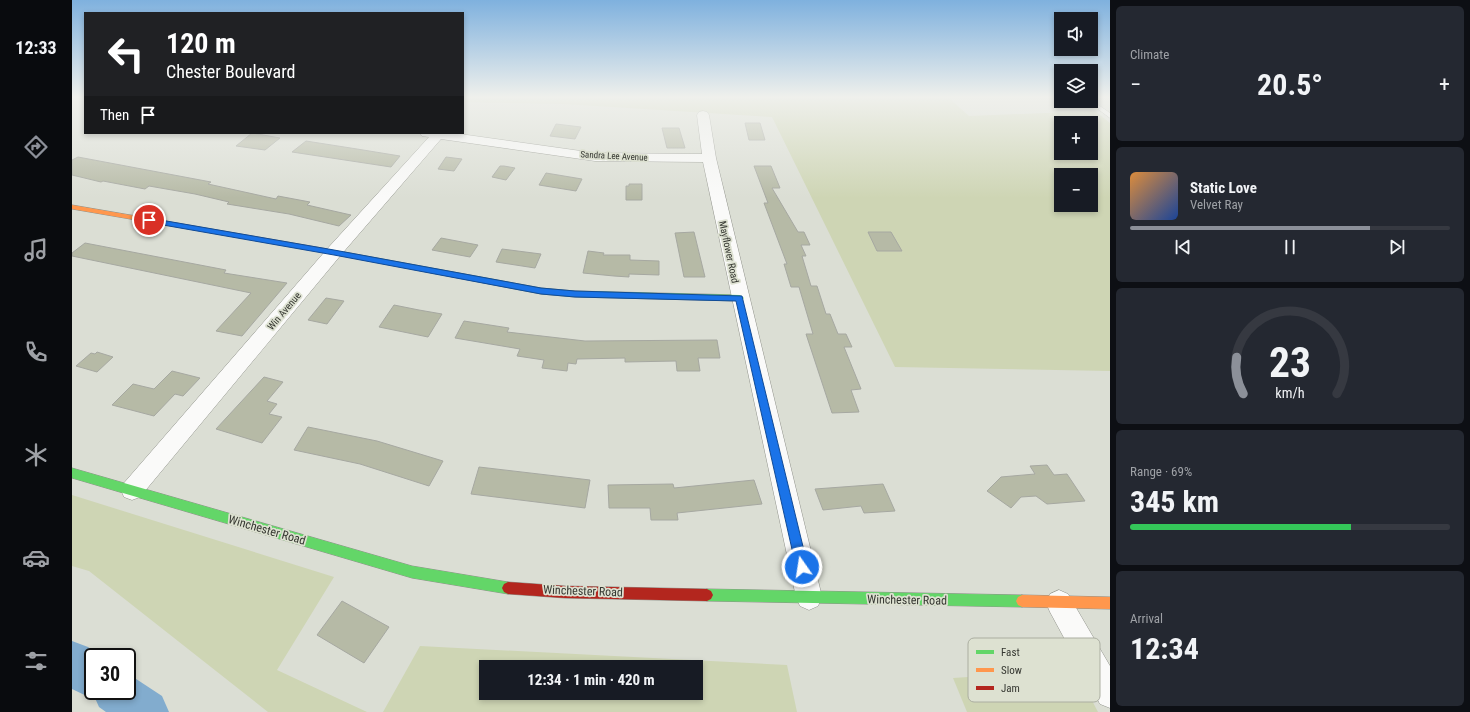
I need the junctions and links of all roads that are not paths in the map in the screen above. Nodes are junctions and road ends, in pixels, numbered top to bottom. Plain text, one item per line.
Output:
1 (705, 131) edge
2 (431, 134) edge
3 (709, 158) junction
4 (72, 207) edge
5 (334, 252) junction
6 (740, 298) junction
7 (72, 473) edge
8 (132, 490) junction
9 (809, 597) junction
10 (1059, 603) junction
11 (1110, 604) edge
12 (1079, 638) edge
13 (1100, 676) edge
14 (1110, 694) edge

1 - 3 street, Mayflower Road
2 - 3 street, Sandra Lee Avenue
2 - 5 street, Win Avenue
3 - 6 street, Mayflower Road
4 - 5 street
5 - 6 street
5 - 8 street, Win Avenue
6 - 9 street, Mayflower Road
7 - 8 street, Winchester Road
8 - 9 street, Winchester Road
9 - 10 street, Winchester Road
10 - 11 street, Winchester Road
10 - 12 street
13 - 14 street

